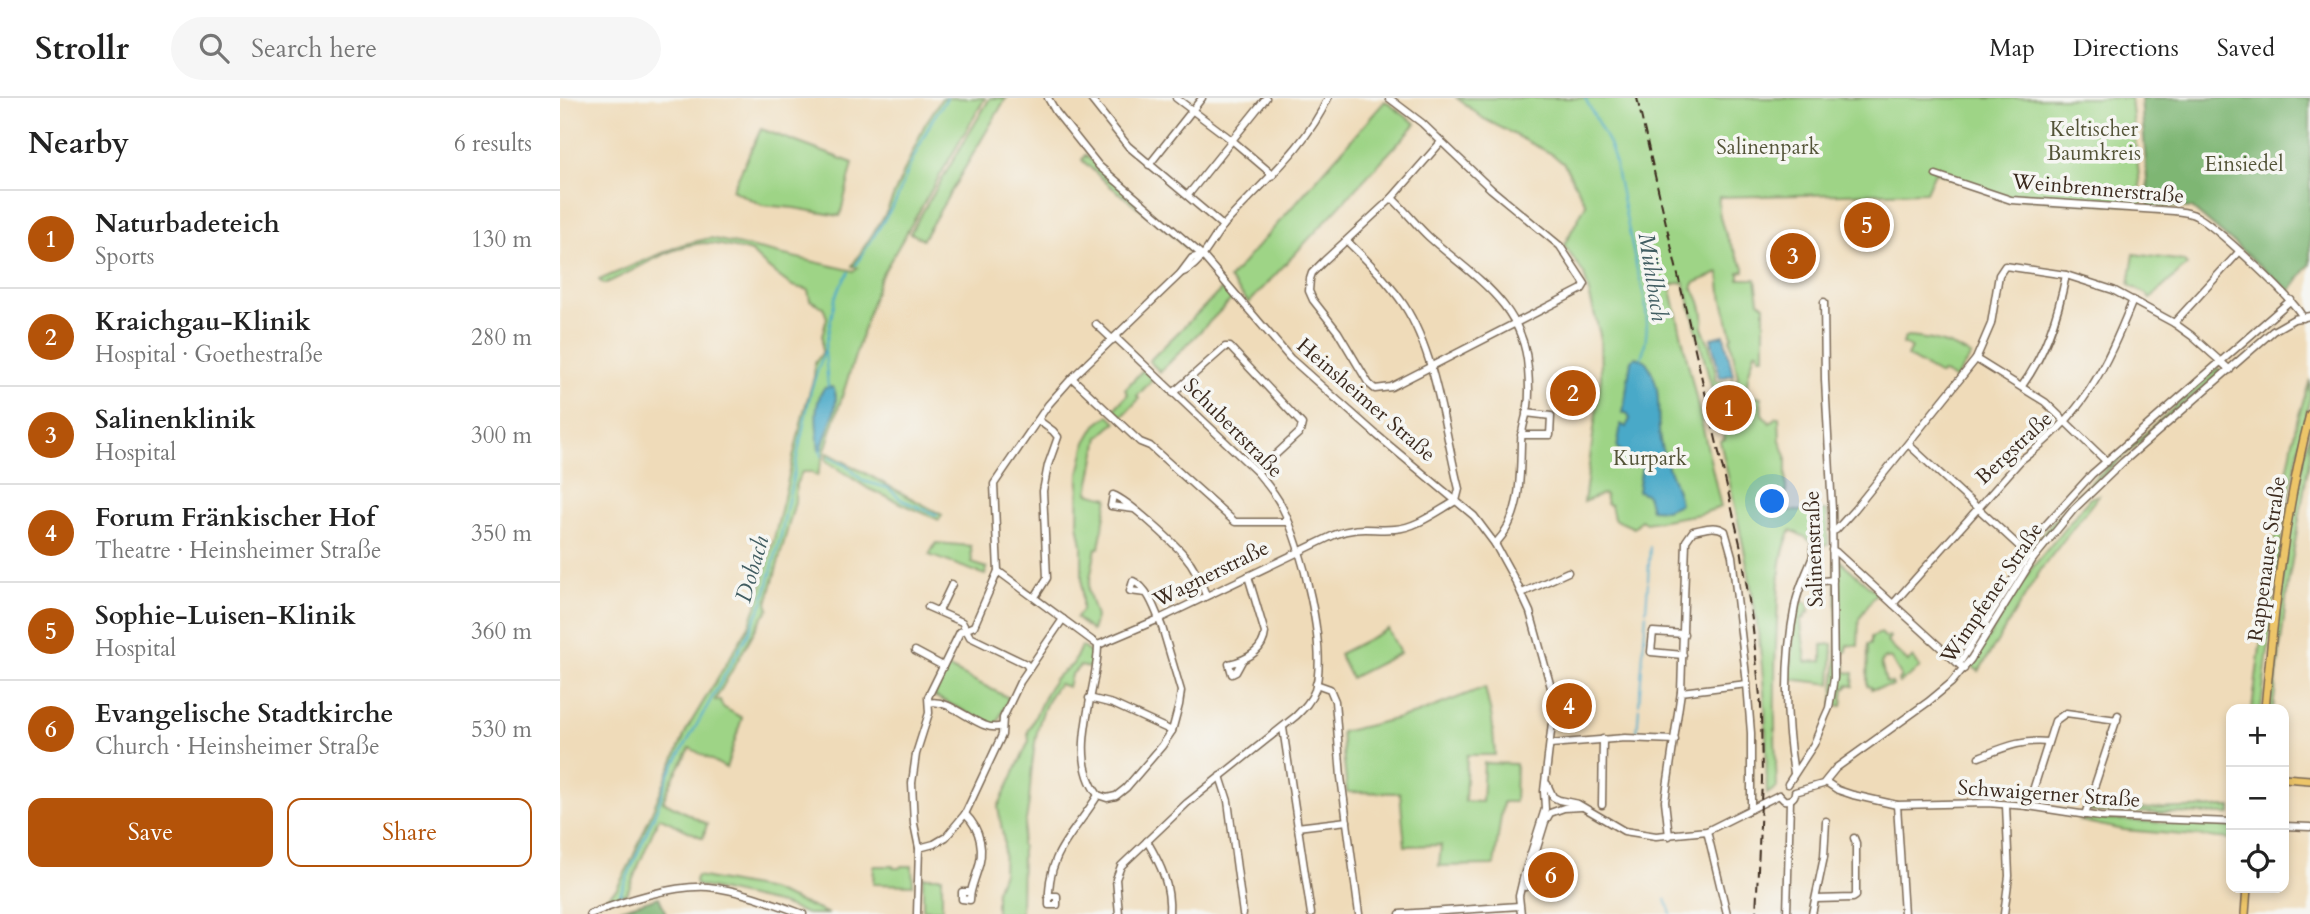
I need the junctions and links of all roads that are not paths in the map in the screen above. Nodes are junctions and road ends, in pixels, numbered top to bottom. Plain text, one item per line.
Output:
1 (1048, 98) edge
2 (1090, 98) edge
3 (1176, 98) edge
4 (1202, 98) edge
5 (1266, 98) edge
6 (1328, 98) edge
7 (1389, 98) edge
8 (1194, 110) junction
9 (1233, 141) junction
10 (1441, 142) junction
11 (1149, 165) junction
12 (1273, 175) junction
13 (1936, 175) dead end
14 (1188, 195) junction
15 (1392, 198) junction
16 (1223, 226) junction
17 (1347, 241) junction
18 (2239, 252) junction
19 (1202, 254) junction
20 (2066, 275) junction
21 (2133, 300) junction
22 (2291, 300) junction
23 (1824, 302) dead end
24 (2308, 318) edge
25 (1516, 322) junction
26 (2174, 323) junction
27 (1096, 324) dead end
28 (1114, 339) junction
29 (1976, 359) junction
30 (2221, 362) junction
31 (1430, 365) junction
32 (2230, 370) junction
33 (1072, 378) junction
34 (2022, 386) junction
35 (1173, 393) junction
36 (1526, 413) junction
37 (2310, 414) edge
38 (1038, 420) junction
39 (2067, 422) junction
40 (1521, 435) junction
41 (1908, 444) junction
42 (2107, 462) junction
43 (1257, 472) junction
44 (1456, 501) junction
45 (1977, 508) junction
46 (1134, 509) dead end
47 (1288, 522) junction
48 (1832, 531) junction
49 (1496, 544) junction
50 (1813, 548) dead end
51 (1832, 550) junction
52 (1298, 552) junction
53 (2028, 554) junction
54 (998, 571) junction
55 (1568, 572) dead end
56 (1248, 576) junction
57 (1833, 580) junction
58 (1803, 583) junction
59 (952, 584) dead end
60 (1146, 593) dead end
61 (1522, 593) junction
62 (1206, 595) junction
63 (1035, 597) junction
64 (1893, 604) junction
65 (928, 607) dead end
66 (939, 611) junction
67 (1062, 619) junction
68 (1159, 619) junction
69 (966, 629) junction
70 (1684, 634) junction
71 (1098, 645) junction
72 (915, 651) dead end
73 (1683, 655) junction
74 (1242, 661) dead end
75 (943, 666) junction
76 (1961, 667) junction
77 (1029, 669) junction
78 (1316, 684) junction
79 (1747, 684) junction
80 (1681, 692) junction
81 (1089, 698) junction
82 (929, 703) junction
83 (2266, 704) edge
84 (1002, 726) junction
85 (1283, 728) junction
86 (1172, 732) junction
87 (1603, 739) junction
88 (1675, 740) junction
89 (2048, 742) junction
90 (1550, 744) junction
91 (1979, 757) dead end
92 (1794, 773) junction
93 (1220, 776) junction
94 (2289, 778) edge
95 (2310, 780) edge
96 (1546, 782) junction
97 (1826, 782) junction
98 (1788, 784) junction
99 (1795, 792) junction
100 (1098, 795) junction
101 (1779, 795) junction
102 (1556, 799) junction
103 (1790, 800) junction
104 (1602, 805) dead end
105 (1897, 805) junction
106 (2006, 805) junction
107 (2028, 806) junction
108 (1582, 807) junction
109 (1547, 808) junction
110 (1559, 809) junction
111 (1751, 809) junction
112 (965, 814) junction
113 (2085, 815) junction
114 (1347, 821) junction
115 (1826, 821) dead end
116 (2226, 822) edge
117 (2289, 826) edge
118 (1297, 827) junction
119 (2310, 827) edge
120 (1707, 831) junction
121 (1670, 836) junction
122 (1854, 838) dead end
123 (1147, 841) junction
124 (919, 848) junction
125 (1531, 857) junction
126 (1526, 864) junction
127 (970, 892) dead end
128 (2247, 893) edge
129 (1048, 896) dead end
130 (1816, 899) junction
131 (1519, 906) junction
132 (1505, 907) junction
133 (1487, 911) edge
134 (590, 914) edge
135 (803, 914) edge
136 (917, 914) edge
137 (1119, 914) edge
138 (1169, 914) edge
139 (1243, 914) edge
140 (1311, 914) edge
141 (1359, 914) edge
142 (1400, 914) edge
143 (1521, 914) edge
144 (1727, 914) edge
145 (1787, 914) edge
146 (1812, 914) edge
147 (1904, 914) edge
148 (2004, 914) edge
149 (2245, 914) edge

1 - 19 street, Heinsheimer Straße
2 - 11 street
3 - 8 street
4 - 8 street
5 - 9 street
6 - 12 street
7 - 10 street
8 - 9 street
8 - 11 street
9 - 12 street
9 - 14 street
10 - 15 street
10 - 25 street
11 - 14 street
12 - 16 street
13 - 18 street, Weinbrennerstraße
14 - 16 street
15 - 17 street
15 - 25 street
16 - 19 street
17 - 31 street
17 - 31 street
18 - 22 street, Weinbrennerstraße
18 - 26 street
19 - 28 street
19 - 44 street, Heinsheimer Straße
20 - 21 street
20 - 29 street
20 - 34 street
21 - 26 street
21 - 39 street, Bergstraße
22 - 24 street, Weinbrennerstraße
22 - 30 street, Wimpfener Straße
23 - 48 street, Salinenstraße
24 - 32 street, Wimpfener Straße
25 - 31 street
25 - 36 street
26 - 30 street
27 - 28 street, Schubertstraße
28 - 33 street
28 - 35 street, Schubertstraße
29 - 34 street
29 - 41 street
30 - 32 street
30 - 42 street, Wimpfener Straße
31 - 44 street
32 - 53 street, Wimpfener Straße
33 - 38 street
33 - 47 street
34 - 39 street
35 - 43 street, Schubertstraße
35 - 43 street
36 - 40 street
36 - 40 street
37 - 83 main road, Rappenauer Straße
38 - 54 street
38 - 63 street
39 - 42 street
39 - 45 street, Bergstraße
40 - 49 street
41 - 45 street
41 - 48 street
42 - 53 street, Wimpfener Straße
43 - 47 street, Schubertstraße
44 - 49 street, Heinsheimer Straße
44 - 52 street, Wagnerstraße
45 - 53 street
45 - 64 street, Bergstraße
46 - 62 street
47 - 52 street, Schubertstraße
48 - 51 street, Salinenstraße
49 - 61 street, Heinsheimer Straße
50 - 58 street
51 - 57 street, Salinenstraße
51 - 64 street
52 - 56 street, Wagnerstraße
52 - 78 street, Schubertstraße
53 - 76 street, Wimpfener Straße
54 - 63 street
54 - 69 street
55 - 61 street
56 - 62 street, Wagnerstraße
56 - 74 street
57 - 58 street
57 - 92 street, Salinenstraße
58 - 92 street
59 - 66 street
60 - 68 street
61 - 90 street, Heinsheimer Straße
62 - 68 street, Wagnerstraße
63 - 67 street
64 - 76 street
65 - 66 street
66 - 69 street
67 - 71 street
67 - 77 street
68 - 71 street, Wagnerstraße
68 - 86 street
69 - 75 street
69 - 77 street
70 - 73 street
70 - 73 street
70 - 79 street
71 - 81 street
72 - 75 street
73 - 80 street
75 - 82 street
76 - 97 street, Wimpfener Straße
77 - 84 street
78 - 85 street
78 - 114 street
79 - 80 street
79 - 111 street
80 - 88 street
81 - 86 street
81 - 100 street
82 - 84 street
82 - 124 street
84 - 112 street
85 - 93 street
85 - 118 street
86 - 100 street
87 - 88 street
87 - 90 street
87 - 104 street
88 - 121 street
89 - 91 street
89 - 107 street
89 - 113 street
90 - 96 street, Heinsheimer Straße
92 - 98 street, Salinenstraße
93 - 123 street
93 - 139 street
94 - 95 main road
96 - 102 street
96 - 109 street, Heinsheimer Straße
97 - 99 street, Wimpfener Straße
97 - 105 street, Schwaigerner Straße
98 - 99 street
98 - 101 street
99 - 103 street
100 - 129 street
101 - 103 street
101 - 111 street
102 - 108 street
102 - 109 street
102 - 110 street
103 - 145 street
105 - 106 street, Schwaigerner Straße
105 - 147 street
106 - 107 street, Schwaigerner Straße
106 - 148 street
107 - 113 street, Schwaigerner Straße
108 - 110 street
108 - 121 street
109 - 110 street
109 - 125 street, Heinsheimer Straße
111 - 120 street
112 - 124 street
112 - 127 street
113 - 116 street, Schwaigerner Straße
114 - 118 street
114 - 141 street
115 - 130 street
117 - 119 street
118 - 140 street
120 - 121 street
120 - 144 street
122 - 130 street
123 - 137 street
123 - 138 street
124 - 136 street
125 - 126 street, Heinsheimer Straße
125 - 131 street, Heinsheimer Straße
126 - 131 street, Heinsheimer Straße
126 - 132 street, Heinsheimer Straße
128 - 149 main road
130 - 146 street
131 - 132 street
131 - 143 street
132 - 133 street
133 - 142 street
134 - 135 street

